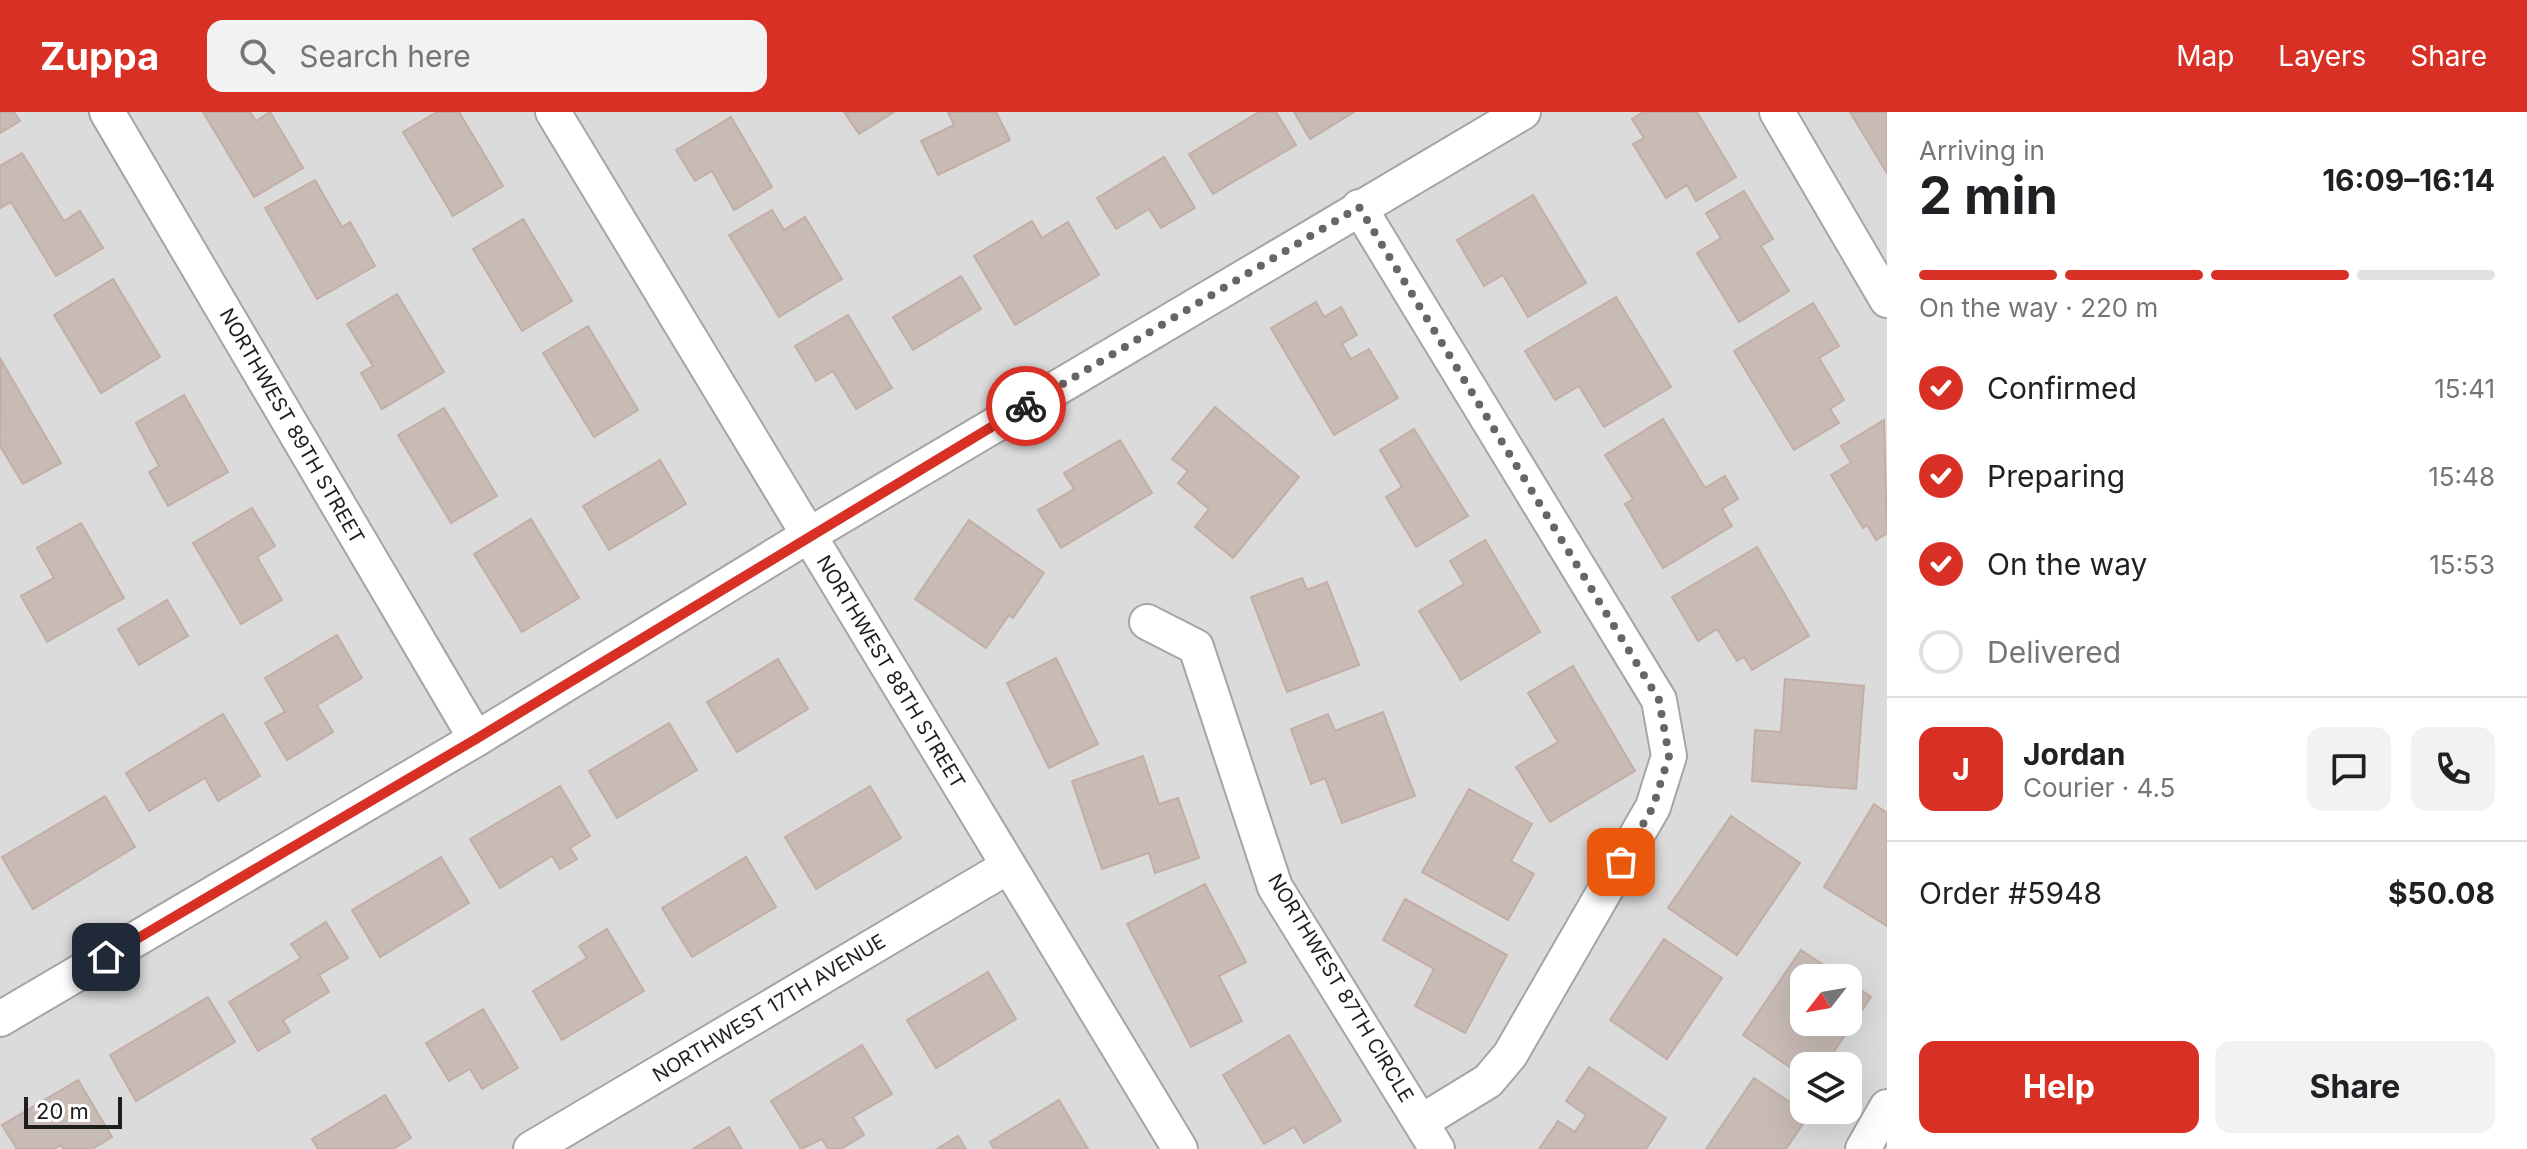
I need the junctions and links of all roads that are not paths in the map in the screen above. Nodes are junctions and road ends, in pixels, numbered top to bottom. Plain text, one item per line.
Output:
1 (107, 112) edge
2 (553, 112) edge
3 (1523, 112) edge
4 (1777, 112) edge
5 (1359, 207) junction
6 (1887, 300) edge
7 (809, 535) junction
8 (1147, 622) dead end
9 (476, 739) junction
10 (1007, 867) junction
11 (0, 1019) edge
12 (1887, 1107) edge
13 (1429, 1135) edge
14 (531, 1149) edge
15 (1180, 1149) edge
16 (1863, 1149) edge

1 - 9 street, NORTHWEST 89TH STREET
2 - 7 street, NORTHWEST 88TH STREET
3 - 5 street
4 - 6 street
5 - 7 street
5 - 13 street
7 - 9 street
7 - 10 street, NORTHWEST 88TH STREET
8 - 13 street, NORTHWEST 87TH CIRCLE
9 - 11 street
10 - 14 street, NORTHWEST 17TH AVENUE
10 - 15 street, NORTHWEST 88TH STREET
12 - 16 street

